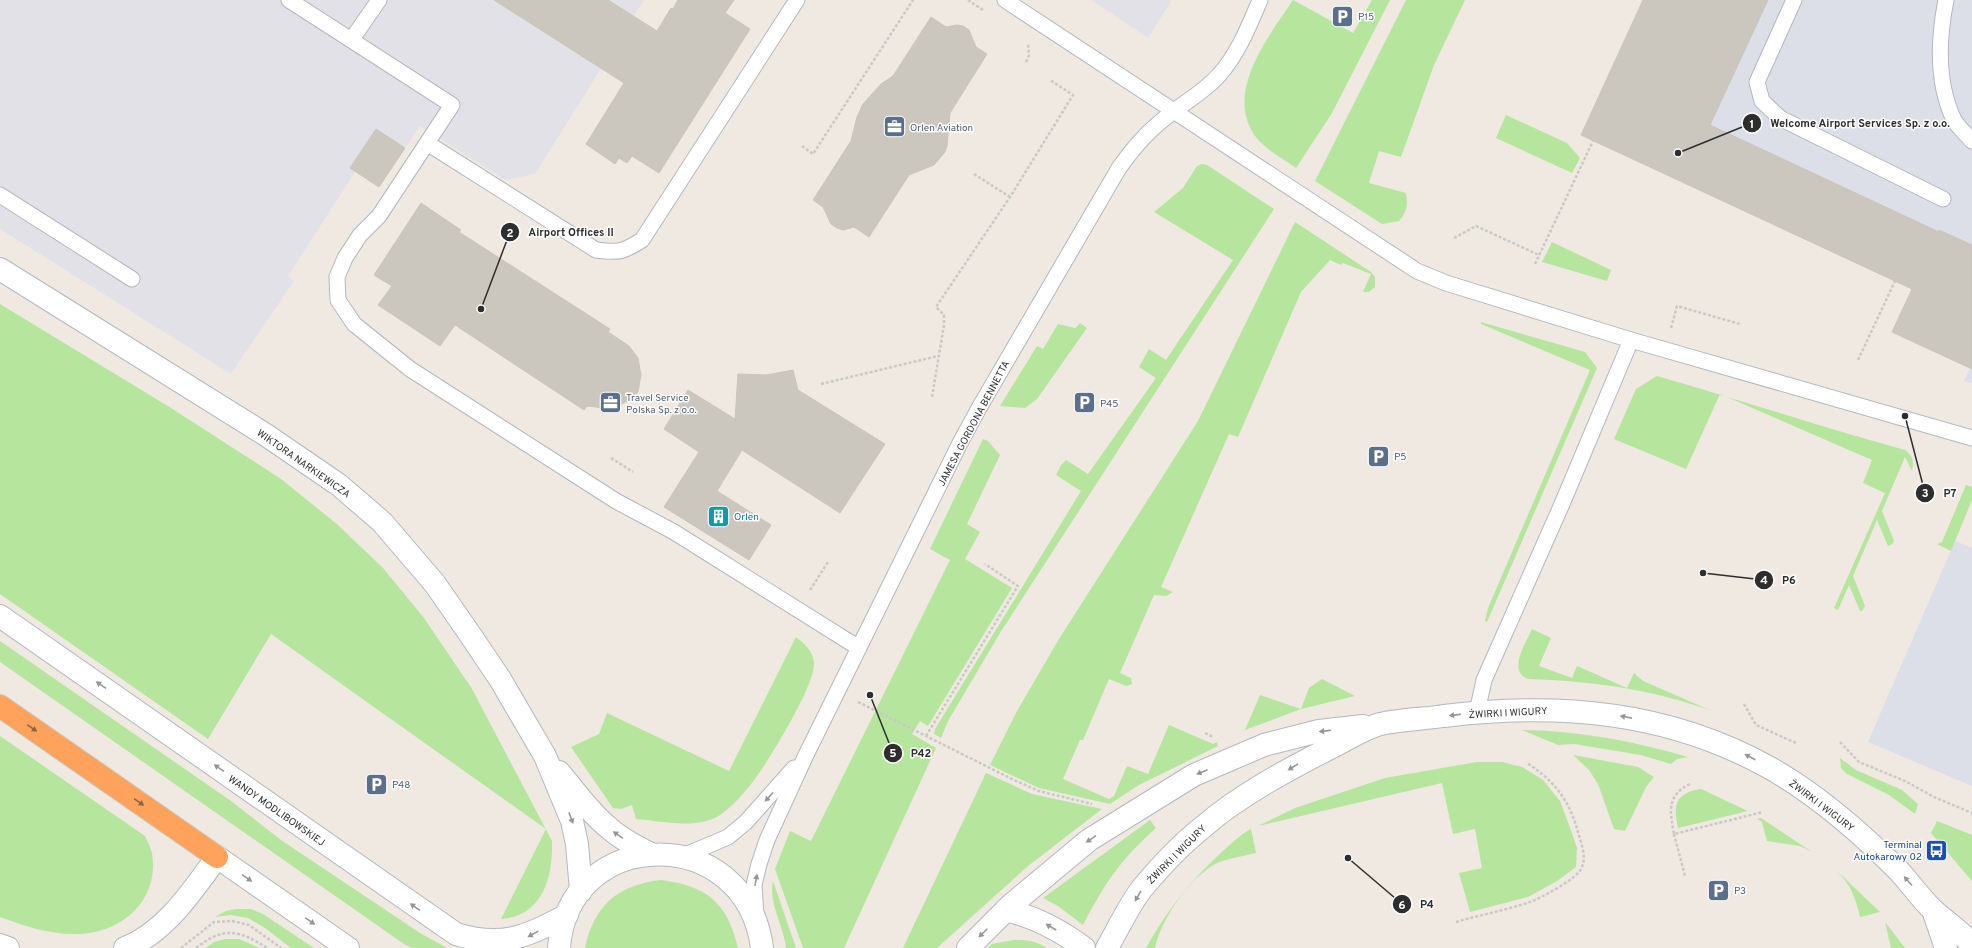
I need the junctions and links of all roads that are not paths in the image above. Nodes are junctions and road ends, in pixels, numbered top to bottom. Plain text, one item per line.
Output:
1 (289, 0) edge
2 (379, 0) edge
3 (797, 0) edge
4 (1005, 0) edge
5 (1260, 0) edge
6 (1794, 0) edge
7 (1946, 0) edge
8 (352, 39) junction
9 (1175, 110) junction
10 (1972, 141) edge
11 (427, 143) junction
12 (0, 195) edge
13 (1943, 199) dead end
14 (0, 269) edge
15 (132, 279) dead end
16 (1631, 340) junction
17 (1972, 438) edge
18 (0, 616) edge
19 (859, 648) junction
20 (0, 706) edge
21 (1478, 712) junction
22 (1378, 725) junction
23 (545, 756) junction
24 (805, 757) junction
25 (651, 854) junction
26 (683, 856) junction
27 (216, 857) junction
28 (581, 891) junction
29 (1006, 910) junction
30 (1933, 910) junction
31 (567, 915) junction
32 (756, 919) junction
33 (1970, 941) edge
34 (0, 945) edge
35 (8, 948) edge
36 (125, 948) edge
37 (348, 948) edge
38 (559, 948) edge
39 (762, 948) edge
40 (968, 948) edge
41 (1084, 948) edge
42 (1107, 948) edge
43 (1946, 948) edge

1 - 8 lane
2 - 8 lane
3 - 11 lane
4 - 9 lane
5 - 9 lane, JAMESA GORDONA BENNETTA
6 - 13 lane
7 - 10 lane
8 - 11 lane
9 - 16 lane
9 - 19 lane, JAMESA GORDONA BENNETTA
11 - 19 lane
12 - 15 lane
14 - 23 main road, WIKTORA NARKIEWICZA
16 - 17 lane
16 - 21 lane
31 -> 18 main road, WANDY MODLIBOWSKIEJ
19 - 24 lane, JAMESA GORDONA BENNETTA
20 -> 27 highway
21 -> 22 main road, ŻWIRKI I WIGURY
30 -> 21 main road, ŻWIRKI I WIGURY
22 -> 29 main road
22 -> 42 main road, ŻWIRKI I WIGURY
25 -> 23 main road, WIKTORA NARKIEWICZA
23 -> 28 main road, WIKTORA NARKIEWICZA
24 -> 26 lane, JAMESA GORDONA BENNETTA
32 -> 24 lane, JAMESA GORDONA BENNETTA
25 - 26 main road
25 - 28 main road
26 - 32 main road
27 - 36 main road
27 -> 37 main road
28 - 31 main road
29 -> 40 main road
41 -> 29 main road
30 - 33 main road, ŻWIRKI I WIGURY
30 - 43 main road, ŻWIRKI I WIGURY
31 - 38 main road
32 - 39 main road
34 - 35 main road

